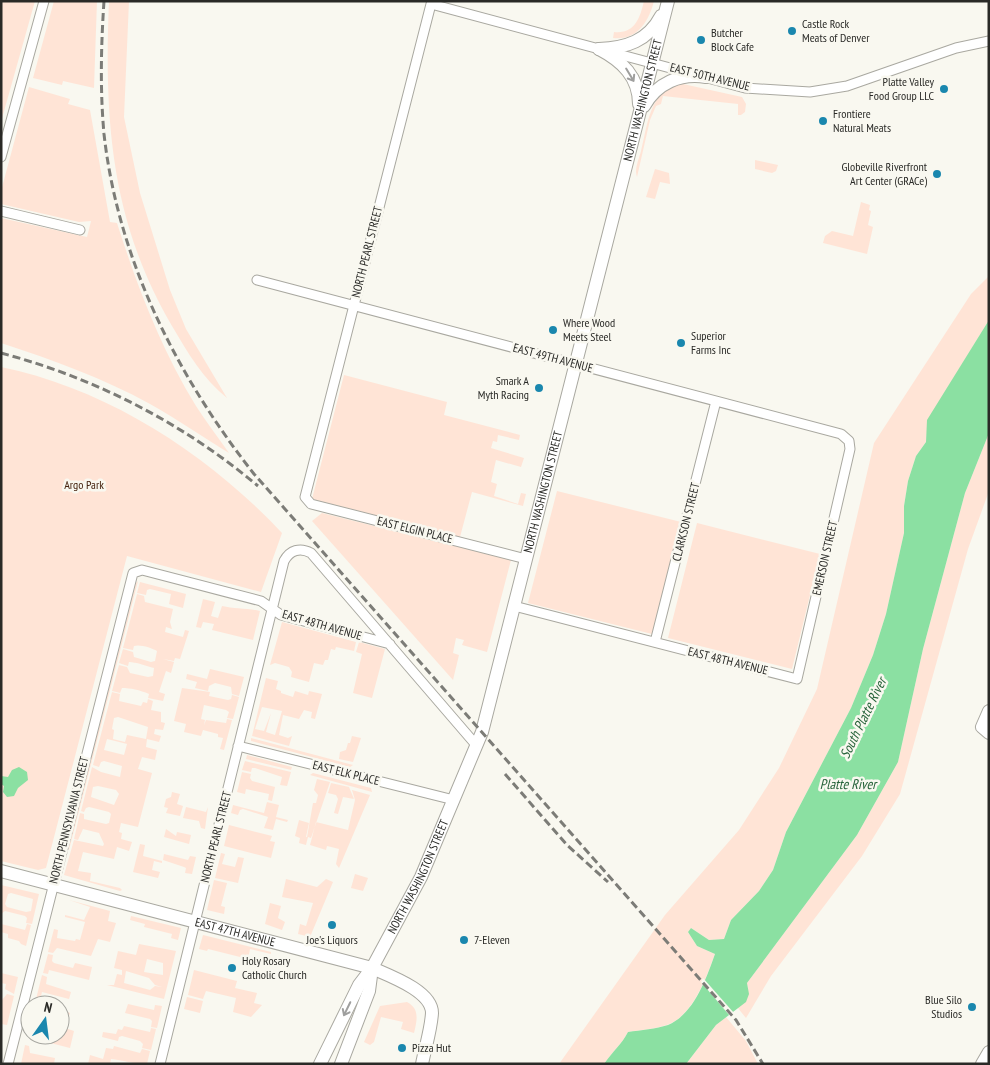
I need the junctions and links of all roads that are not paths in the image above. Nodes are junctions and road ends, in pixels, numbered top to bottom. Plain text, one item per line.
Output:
1 (44, 1) edge
2 (668, 2) edge
3 (431, 4) joint
4 (989, 41) edge
5 (599, 49) junction
6 (652, 63) junction
7 (706, 78) junction
8 (639, 115) junction
9 (1, 157) edge
10 (1, 211) edge
11 (80, 230) dead end
12 (257, 280) dead end
13 (354, 305) junction
14 (576, 364) junction
15 (716, 401) junction
16 (848, 438) joint
17 (306, 499) joint
18 (526, 558) junction
19 (131, 576) joint
20 (514, 606) junction
21 (272, 610) junction
22 (655, 642) junction
23 (390, 644) junction
24 (797, 679) joint
25 (989, 711) edge
26 (986, 730) edge
27 (238, 746) junction
28 (477, 746) junction
29 (454, 800) junction
30 (1, 871) edge
31 (53, 884) junction
32 (195, 920) junction
33 (372, 968) junction
34 (989, 1052) edge
35 (8, 1064) edge
36 (160, 1064) edge
37 (320, 1064) edge
38 (341, 1064) edge
39 (422, 1064) edge
40 (982, 1064) edge

1 - 9 street
2 - 5 main road
2 - 6 main road, NORTH WASHINGTON STREET
3 - 5 street, EAST 50TH AVENUE
3 - 13 street, NORTH PEARL STREET
4 - 7 street, EAST 50TH AVENUE
5 - 6 street, EAST 50TH AVENUE
5 -> 8 main road
6 - 7 street, EAST 50TH AVENUE
6 - 8 main road, NORTH WASHINGTON STREET
7 - 8 main road
8 - 14 main road, NORTH WASHINGTON STREET
10 - 11 street
12 - 13 street, EAST 49TH AVENUE
13 - 14 street, EAST 49TH AVENUE
13 - 17 street, NORTH PEARL STREET
14 - 15 street, EAST 49TH AVENUE
14 - 18 main road, NORTH WASHINGTON STREET
15 - 16 street, EAST 49TH AVENUE
15 - 22 street, CLARKSON STREET
16 - 24 street, EMERSON STREET
17 - 18 street, EAST ELGIN PLACE
18 - 20 main road, NORTH WASHINGTON STREET
19 - 21 street, EAST 48TH AVENUE
19 - 31 street, NORTH PENNSYLVANIA STREET
20 - 22 street, EAST 48TH AVENUE
20 - 28 main road, NORTH WASHINGTON STREET
21 - 23 street, EAST 48TH AVENUE
21 - 23 street, NORTH PEARL STREET
21 - 27 street, NORTH PEARL STREET
22 - 24 street, EAST 48TH AVENUE
23 - 28 street
25 - 26 main road
27 - 29 street, EAST ELK PLACE
27 - 32 street, NORTH PEARL STREET
28 - 29 main road, NORTH WASHINGTON STREET
29 - 33 main road, NORTH WASHINGTON STREET
30 - 31 main road, EAST 47TH AVENUE
31 - 32 main road, EAST 47TH AVENUE
31 - 35 street, NORTH PENNSYLVANIA STREET
32 - 33 main road, EAST 47TH AVENUE
32 - 36 street, NORTH PEARL STREET
33 -> 37 main road, NORTH WASHINGTON STREET
33 - 38 main road, NORTH WASHINGTON STREET
33 - 39 main road, EAST 47TH AVENUE
34 - 40 main road

